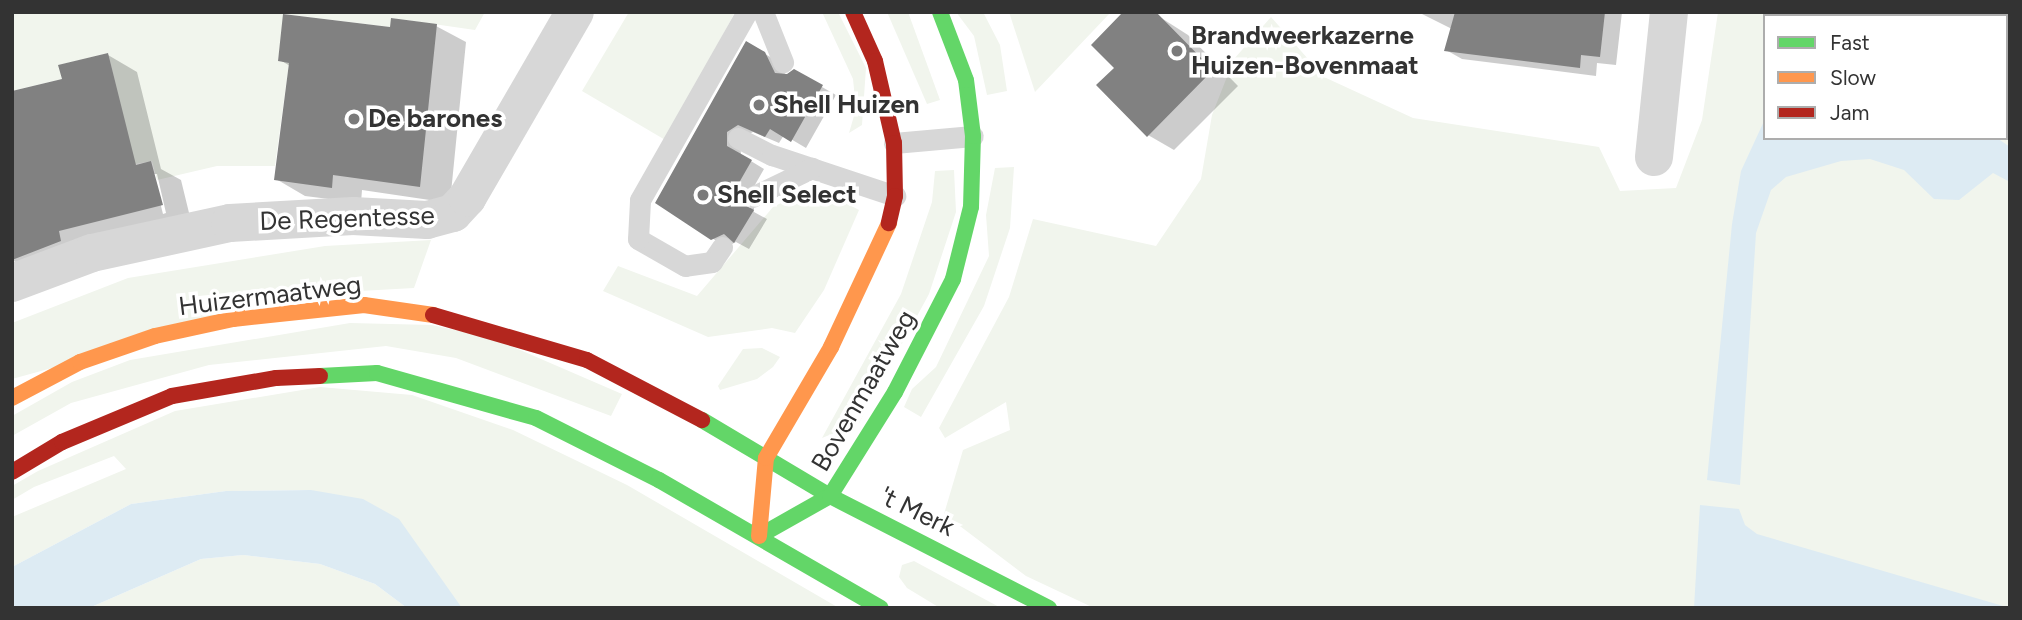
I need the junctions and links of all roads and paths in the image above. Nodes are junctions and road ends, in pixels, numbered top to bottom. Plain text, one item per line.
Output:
1 (575, 12) edge
2 (747, 12) edge
3 (763, 12) edge
4 (853, 12) edge
5 (940, 12) edge
6 (1669, 12) edge
7 (783, 62) dead end
8 (973, 136) junction
9 (738, 138) dead end
10 (894, 143) junction
11 (1654, 157) dead end
12 (813, 168) junction
13 (895, 196) junction
14 (752, 197) dead end
15 (722, 247) dead end
16 (12, 283) edge
17 (12, 398) edge
18 (766, 458) junction
19 (12, 472) edge
20 (830, 496) junction
21 (759, 536) junction
22 (881, 608) edge
23 (1049, 608) edge

1 - 16 street, De Regentesse
2 - 15 lane
3 - 7 lane
4 - 10 main road, Bovenmaatweg
5 - 8 main road, Bovenmaatweg
6 - 11 street
8 - 10 lane
8 - 20 main road, Bovenmaatweg
9 - 12 lane
10 - 13 main road, Bovenmaatweg
12 - 13 lane
12 - 14 lane
13 - 18 main road, Bovenmaatweg
17 - 18 main road, Huizermaatweg
18 - 20 main road, 't Merk
18 - 21 main road, Bovenmaatweg
19 - 21 main road
20 - 21 main road, Bovenmaatweg
20 - 23 main road, 't Merk
21 - 22 main road

